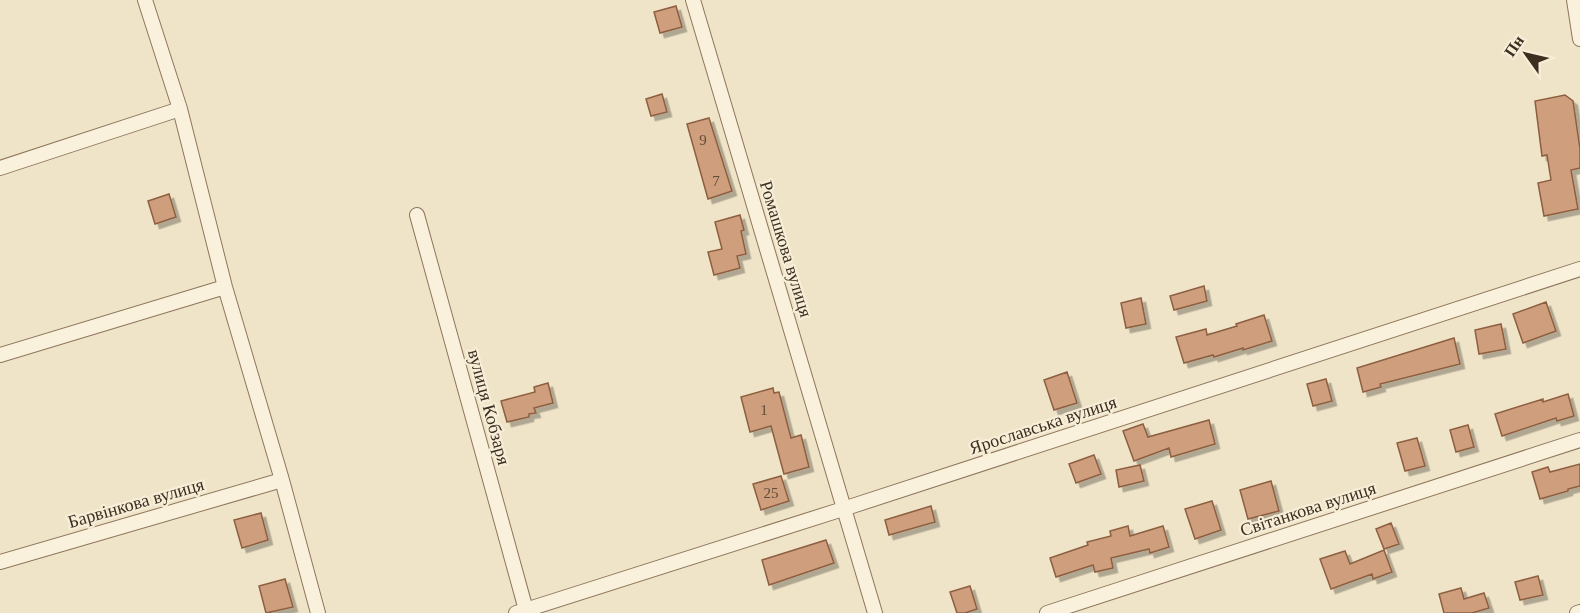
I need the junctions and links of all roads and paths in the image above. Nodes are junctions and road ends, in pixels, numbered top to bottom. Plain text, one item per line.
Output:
1 (145, 0) edge
2 (693, 0) edge
3 (1574, 0) edge
4 (1580, 39) edge
5 (180, 109) junction
6 (0, 168) edge
7 (417, 214) dead end
8 (1580, 269) edge
9 (225, 287) junction
10 (0, 355) edge
11 (1580, 440) edge
12 (282, 480) junction
13 (843, 509) junction
14 (0, 562) edge
15 (521, 611) edge
16 (318, 613) edge
17 (875, 613) edge
18 (1047, 613) edge

1 - 5 street
2 - 13 street, Ромашкова вулиця
3 - 4 street
5 - 6 street
5 - 9 street
7 - 15 street, вулиця Кобзаря
8 - 13 street, Ярославська вулиця
9 - 10 street
9 - 12 street
11 - 18 street, Світанкова вулиця
12 - 14 street, Барвінкова вулиця
12 - 16 street
13 - 15 street, Ярославська вулиця
13 - 17 street, Ромашкова вулиця

